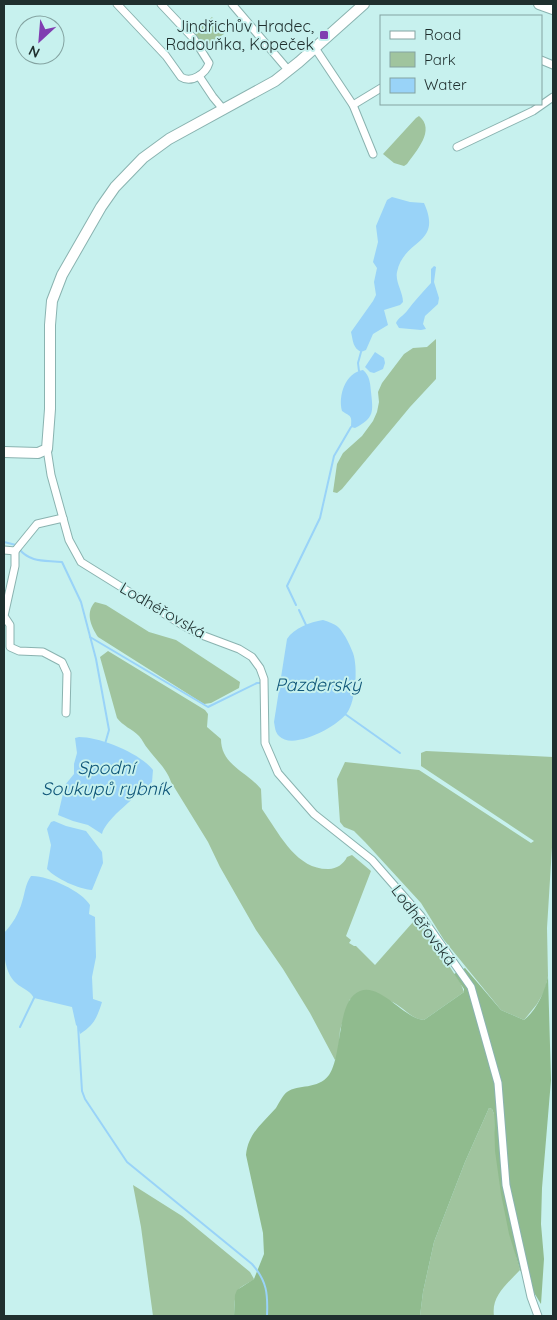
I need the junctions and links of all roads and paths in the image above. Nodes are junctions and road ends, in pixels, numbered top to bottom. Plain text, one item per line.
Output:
1 (117, 4) edge
2 (160, 4) edge
3 (232, 4) edge
4 (364, 4) edge
5 (540, 4) edge
6 (553, 9) edge
7 (316, 48) junction
8 (289, 71) junction
9 (199, 76) junction
10 (380, 89) edge
11 (553, 97) edge
12 (353, 105) junction
13 (542, 105) edge
14 (542, 105) edge
15 (223, 109) junction
16 (457, 147) dead end
17 (373, 154) dead end
18 (47, 449) junction
19 (4, 452) edge
20 (63, 518) junction
21 (4, 550) edge
22 (14, 550) junction
23 (66, 713) dead end
24 (538, 1316) edge

1 - 9 street
2 - 9 street
3 - 8 street
4 - 7 street, Lodhéřovská
5 - 6 street
7 - 8 street, Lodhéřovská
7 - 12 street
8 - 15 street, Lodhéřovská
9 - 15 street
10 - 12 street
11 - 13 street
12 - 17 street
14 - 16 street
15 - 18 street, Lodhéřovská
18 - 19 street
18 - 20 street, Lodhéřovská
20 - 22 street
20 - 24 street, Lodhéřovská
21 - 22 street
22 - 23 street

